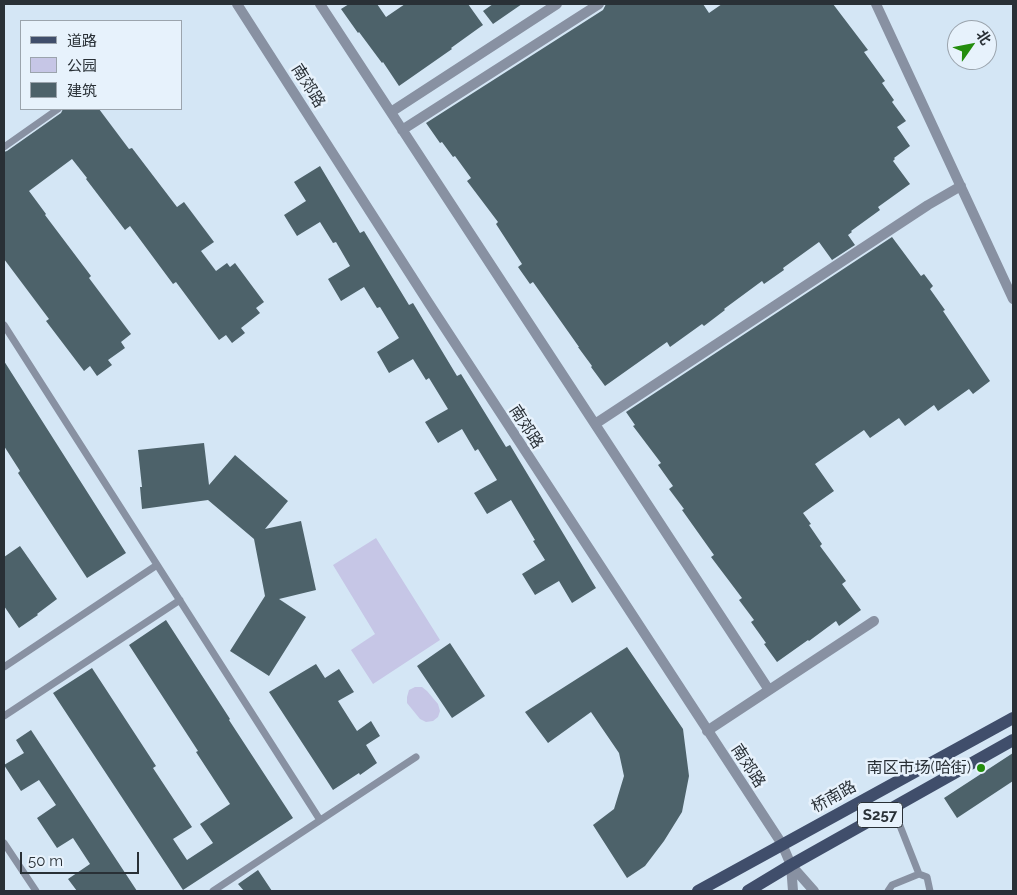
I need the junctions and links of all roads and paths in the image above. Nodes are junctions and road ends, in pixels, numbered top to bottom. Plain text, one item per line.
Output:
1 (238, 4) edge
2 (320, 4) edge
3 (558, 4) edge
4 (598, 4) edge
5 (876, 4) edge
6 (57, 110) edge
7 (391, 112) junction
8 (402, 130) junction
9 (4, 147) edge
10 (961, 186) junction
11 (1013, 298) edge
12 (4, 324) edge
13 (595, 424) junction
14 (157, 565) junction
15 (180, 600) junction
16 (874, 622) dead end
17 (4, 667) edge
18 (769, 690) junction
19 (4, 716) edge
20 (1013, 718) edge
21 (707, 731) junction
22 (1013, 740) edge
23 (416, 757) dead end
24 (893, 808) junction
25 (320, 820) junction
26 (4, 843) edge
27 (782, 844) junction
28 (791, 865) junction
29 (919, 874) junction
30 (36, 891) edge
31 (213, 891) edge
32 (698, 891) edge
33 (748, 891) edge
34 (793, 891) edge
35 (814, 891) edge
36 (888, 891) edge
37 (930, 891) edge

1 - 21 street, 南郊路
2 - 7 street
3 - 7 street
4 - 8 street
5 - 10 street
6 - 9 lane
7 - 8 street
8 - 13 street
10 - 11 street
10 - 13 street
12 - 14 lane
13 - 18 street
14 - 15 lane
14 - 17 lane
15 - 19 lane
15 - 25 lane
16 - 18 street
18 - 21 street
20 - 27 main road, 桥南路 / S257
21 - 27 street, 南郊路
22 - 24 main road, S257
23 - 25 lane
24 - 28 main road, S257
24 - 29 lane
25 - 31 lane
26 - 30 lane
27 - 28 street, 南郊路
27 - 32 main road, 桥南路 / S257
28 - 33 main road, S257
28 - 34 street
28 - 35 street
29 - 36 lane
29 - 37 lane

